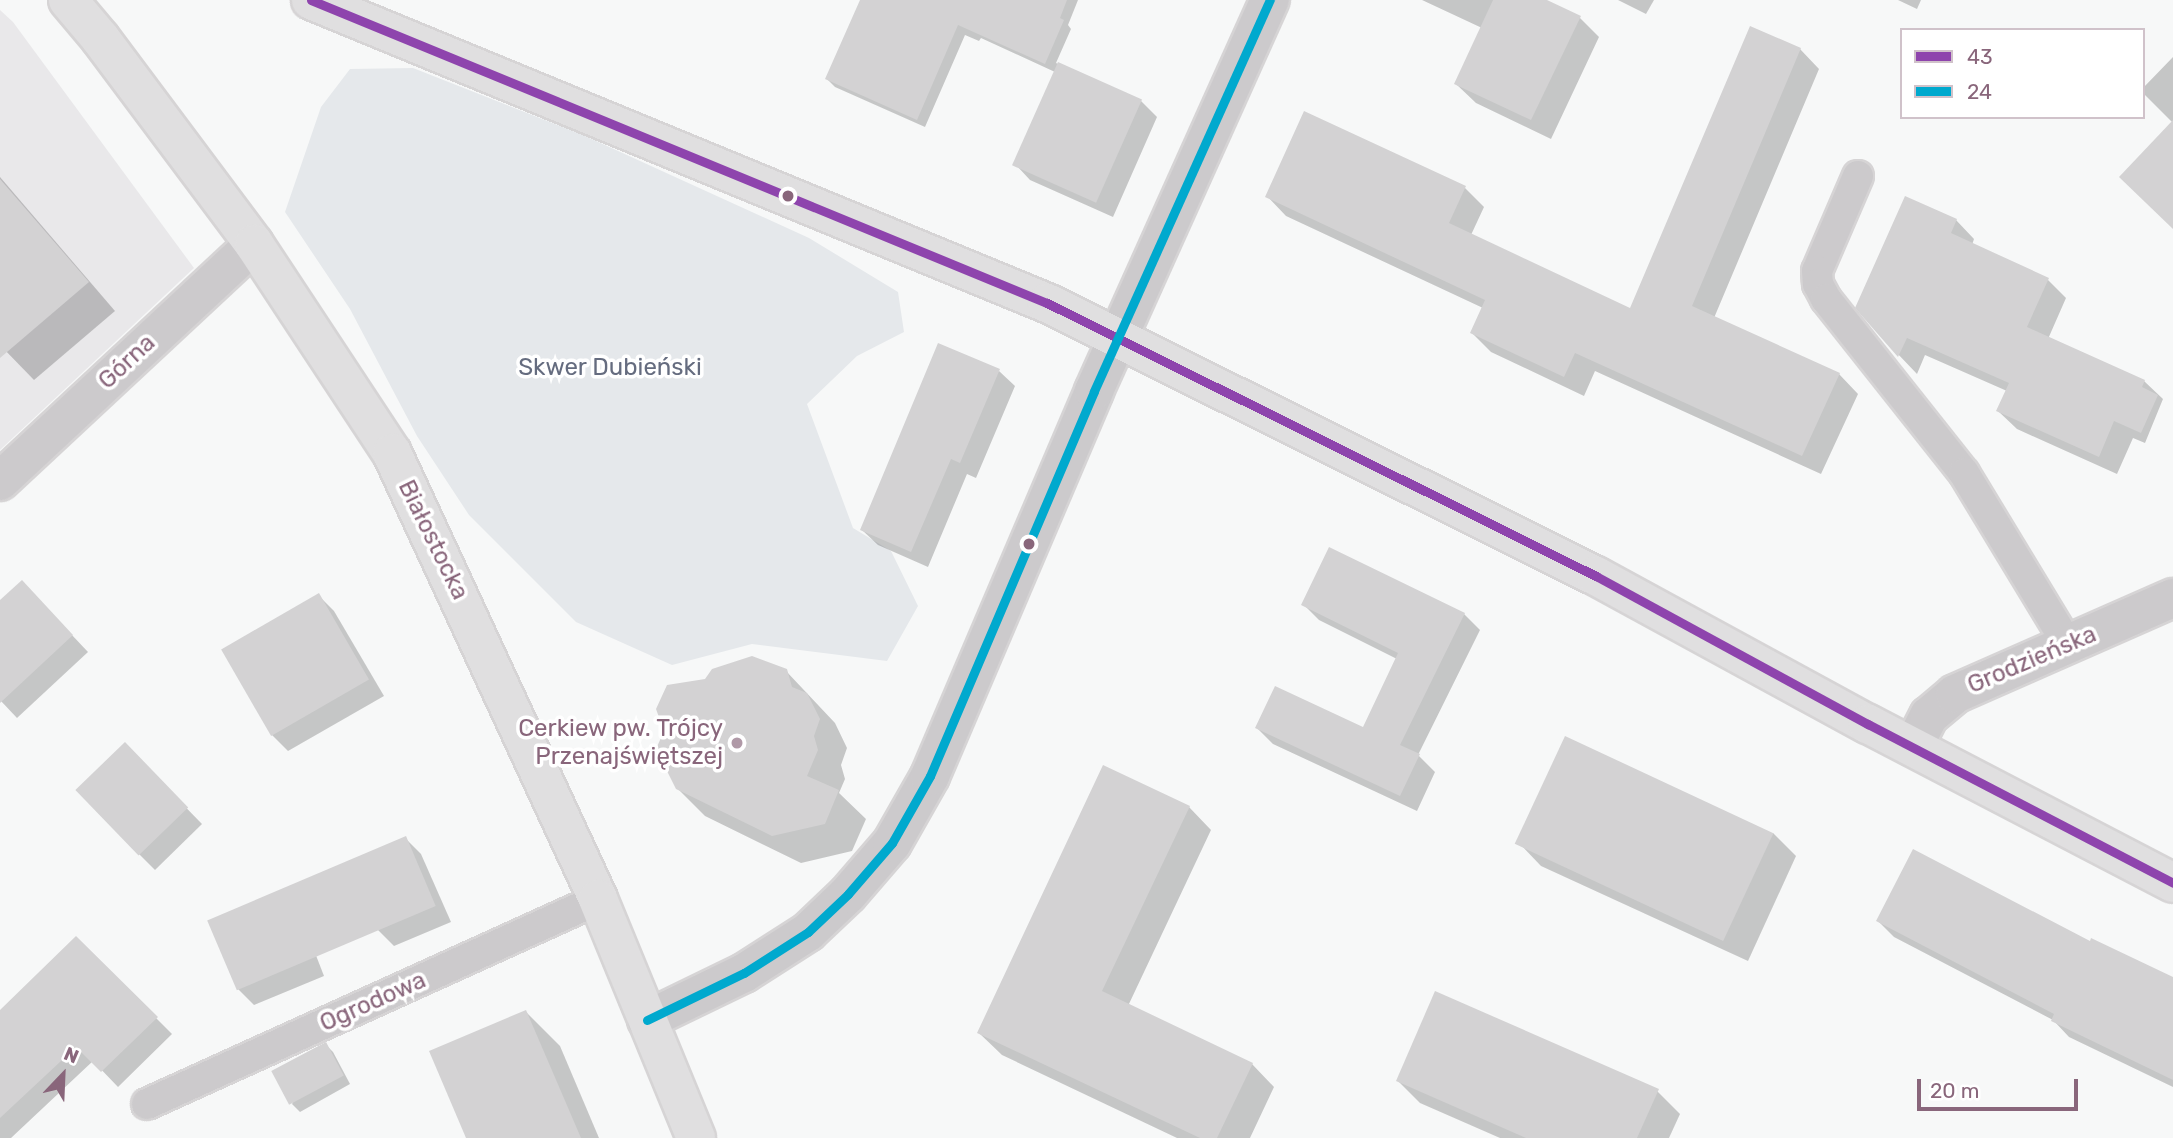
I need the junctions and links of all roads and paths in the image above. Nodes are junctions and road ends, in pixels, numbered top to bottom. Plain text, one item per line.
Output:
1 (68, 0) edge
2 (312, 0) edge
3 (1270, 0) edge
4 (1858, 176) dead end
5 (254, 244) junction
6 (1117, 339) junction
7 (0, 481) edge
8 (2173, 598) edge
9 (2068, 645) junction
10 (1913, 747) junction
11 (2173, 883) edge
12 (598, 899) junction
13 (647, 1020) junction
14 (147, 1104) dead end
15 (696, 1138) edge

1 - 5 street, Białostocka
2 - 6 street
3 - 6 street
4 - 9 lane
5 - 7 street, Górna
5 - 12 street, Białostocka
6 - 10 street
6 - 13 street
8 - 9 street, Grodzieńska
9 - 10 street, Grodzieńska
10 - 11 street
12 - 13 street, Białostocka
12 - 14 lane, Ogrodowa
13 - 15 street, Białostocka

